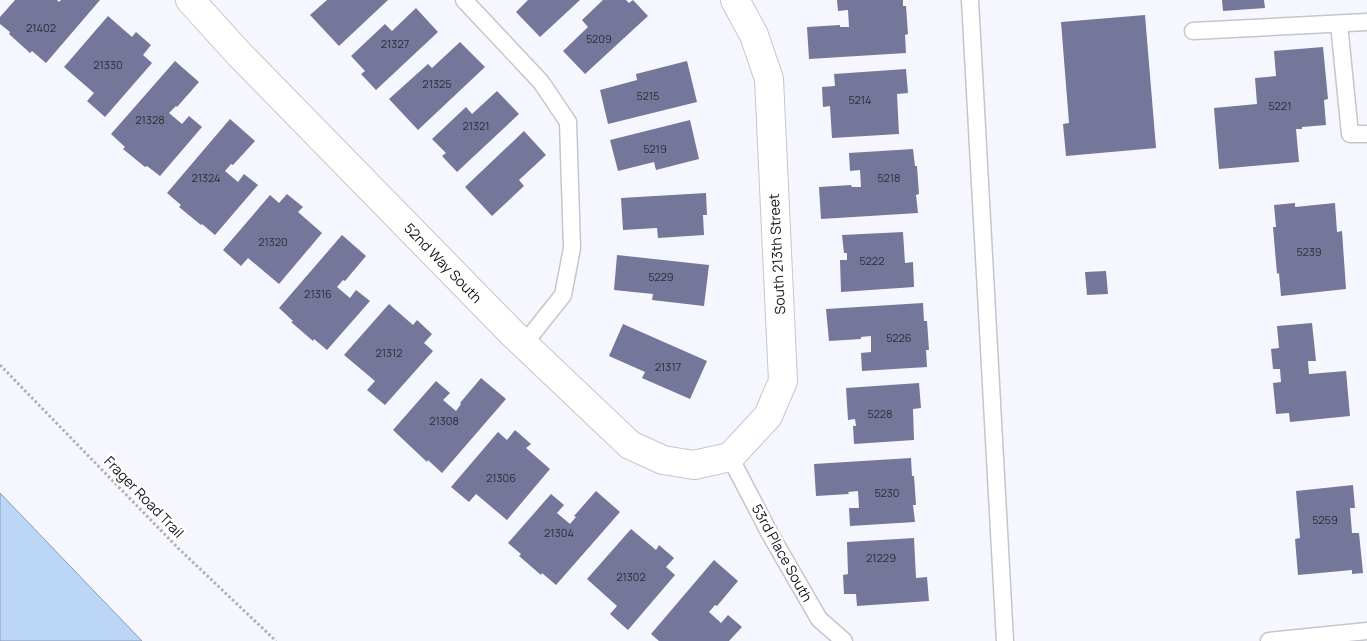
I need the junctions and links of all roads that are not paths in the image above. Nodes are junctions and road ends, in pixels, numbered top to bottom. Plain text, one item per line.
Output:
1 (190, 0) edge
2 (464, 0) edge
3 (735, 0) edge
4 (970, 0) edge
5 (1367, 22) edge
6 (1339, 24) junction
7 (1193, 31) dead end
8 (1367, 134) edge
9 (524, 344) junction
10 (730, 456) junction
11 (1367, 631) edge
12 (844, 641) edge
13 (1005, 641) edge
14 (1269, 641) edge

1 - 9 street, 52nd Way South
2 - 9 lane
3 - 10 street, South 213th Street
4 - 13 lane
5 - 6 lane
6 - 7 lane
6 - 8 lane
9 - 10 street, 52nd Way South
10 - 12 lane, 53rd Place South
11 - 14 lane

